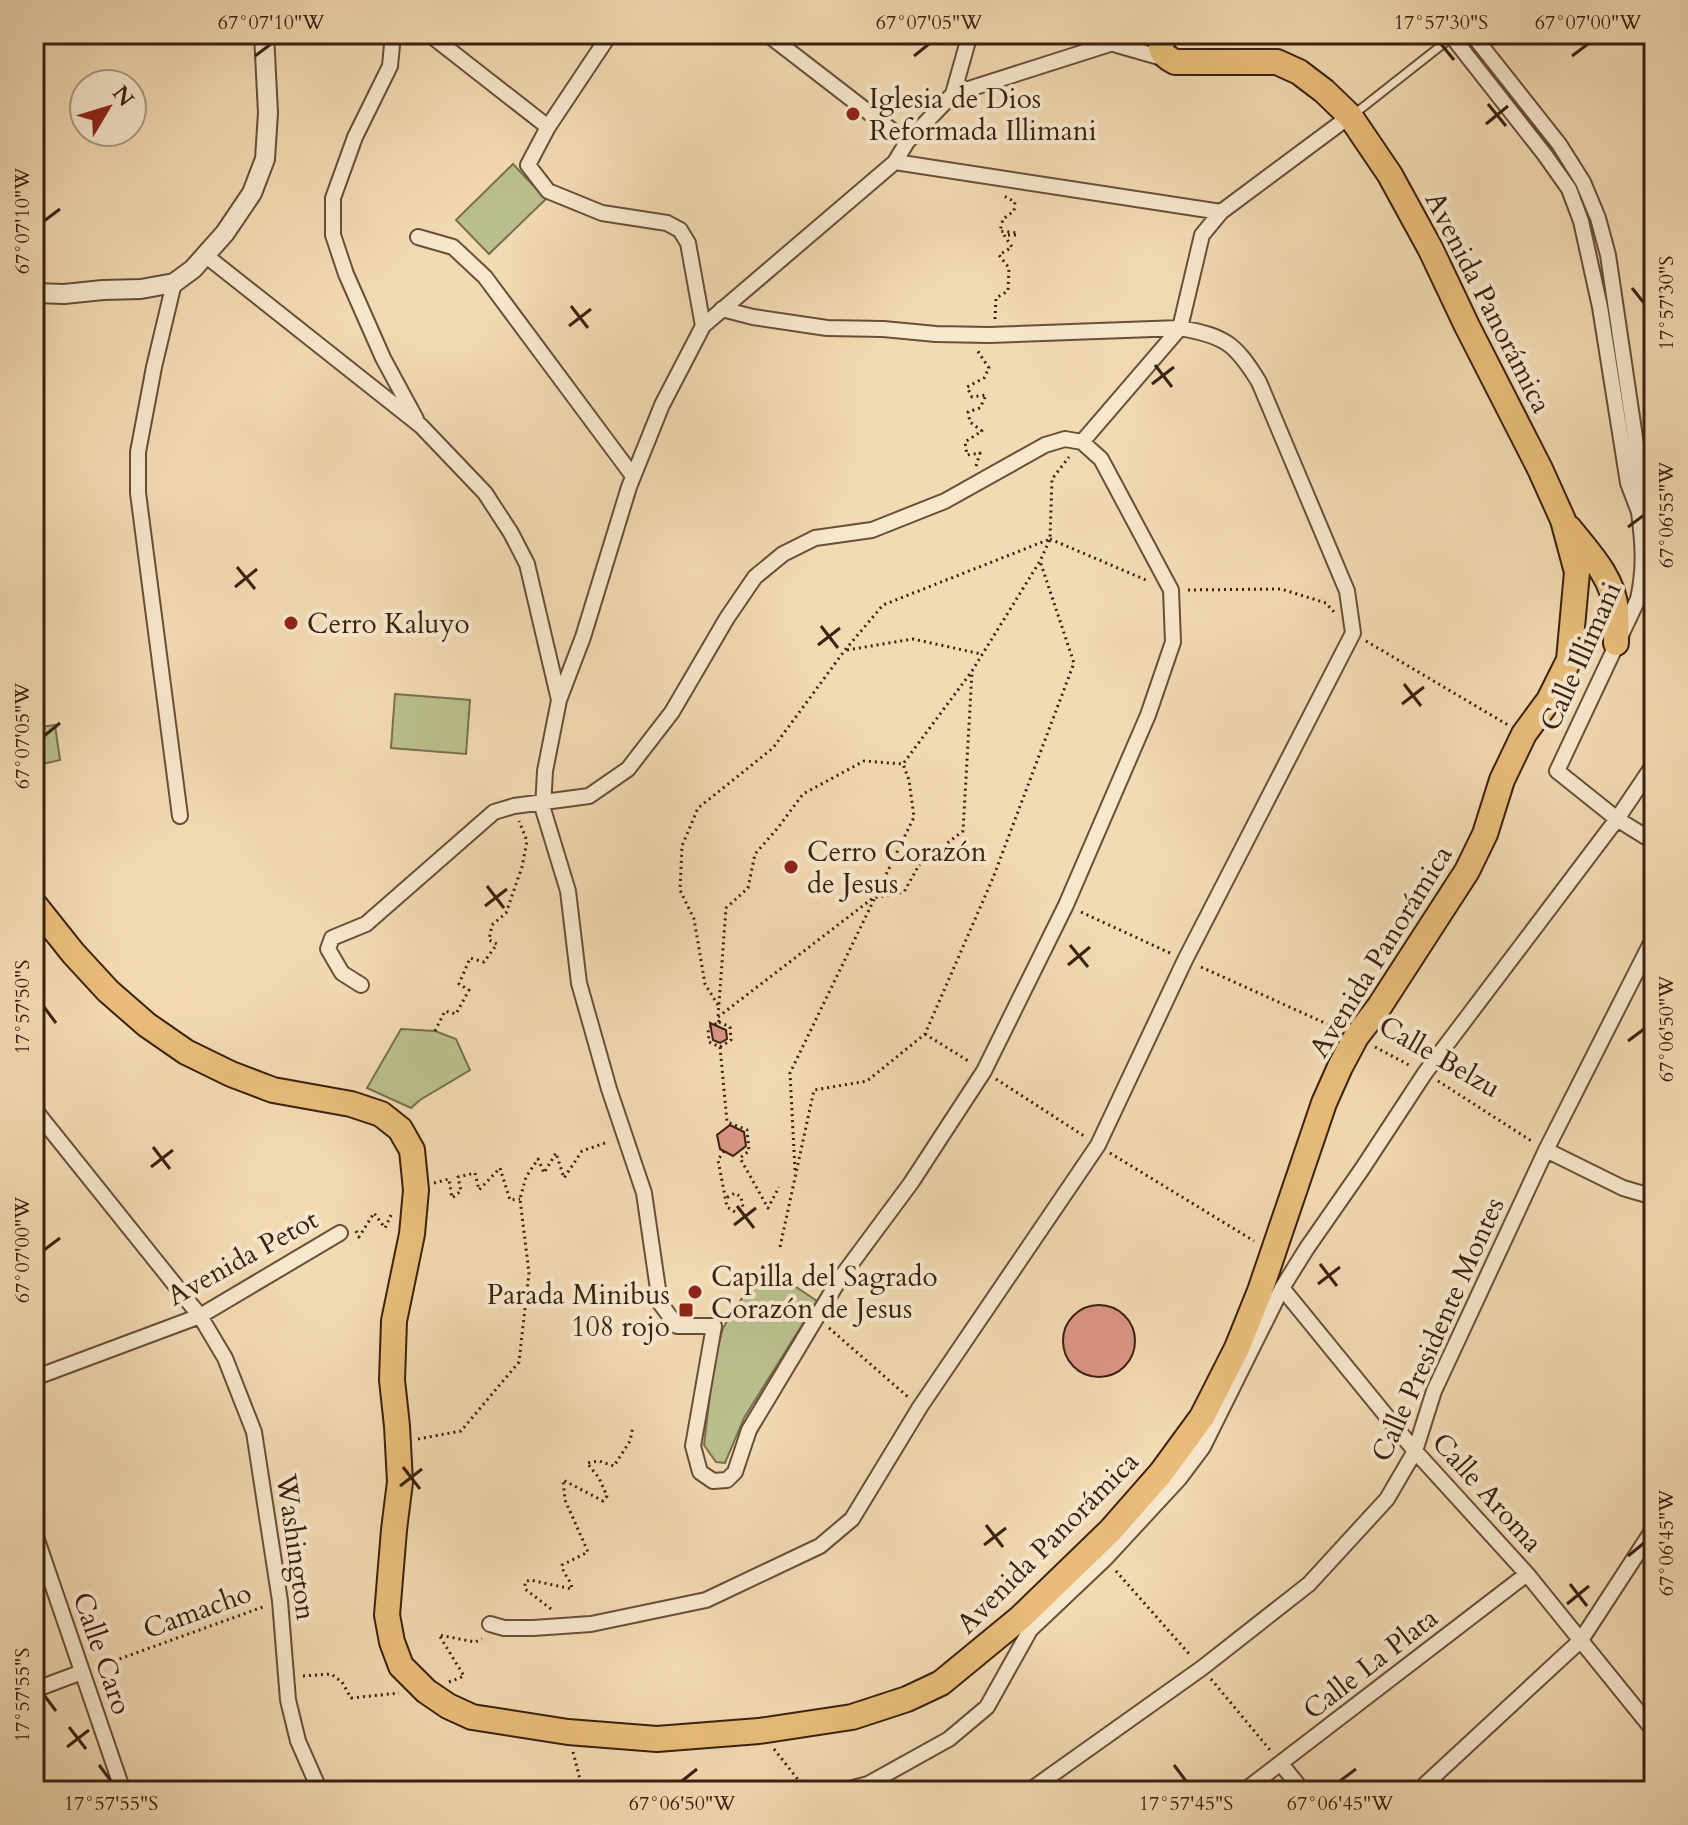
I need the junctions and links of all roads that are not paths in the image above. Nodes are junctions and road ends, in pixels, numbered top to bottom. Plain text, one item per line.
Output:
1 (264, 34) edge
2 (393, 34) edge
3 (429, 34) edge
4 (610, 34) edge
5 (767, 34) edge
6 (970, 34) edge
7 (1159, 34) edge
8 (1167, 34) edge
9 (1472, 34) edge
10 (1452, 35) edge
11 (1113, 43) junction
12 (1175, 62) junction
13 (953, 94) junction
14 (1350, 116) junction
15 (548, 127) junction
16 (907, 142) junction
17 (895, 162) junction
18 (1221, 212) junction
19 (418, 237) dead end
20 (205, 255) junction
21 (174, 283) junction
22 (34, 293) edge
23 (722, 309) junction
24 (703, 326) junction
25 (1180, 328) junction
26 (421, 426) junction
27 (1082, 442) junction
28 (633, 476) junction
29 (1639, 512) junction
30 (1585, 565) junction
31 (1616, 643) junction
32 (559, 700) junction
33 (1654, 764) edge
34 (543, 802) junction
35 (180, 816) dead end
36 (1617, 819) junction
37 (1654, 842) edge
38 (34, 904) edge
39 (1654, 937) edge
40 (361, 985) dead end
41 (34, 1109) edge
42 (1546, 1150) junction
43 (1654, 1197) edge
44 (340, 1233) road end
45 (1282, 1288) junction
46 (200, 1316) junction
47 (34, 1378) edge
48 (1208, 1421) junction
49 (1415, 1451) junction
50 (1654, 1528) edge
51 (34, 1531) edge
52 (1527, 1574) junction
53 (492, 1624) road end
54 (1025, 1624) junction
55 (1581, 1640) junction
56 (82, 1672) junction
57 (34, 1690) edge
58 (1654, 1731) edge
59 (1281, 1764) junction
60 (123, 1791) edge
61 (320, 1791) edge
62 (842, 1791) edge
63 (1029, 1791) edge
64 (1244, 1791) edge
65 (1303, 1791) edge
66 (1418, 1791) edge

1 - 20 street
2 - 26 street
3 - 15 street
4 - 15 street
5 - 16 street
6 - 13 street
7 - 11 street
8 - 12 main road
9 - 29 street, Calle Illimani
10 - 14 lane
10 - 29 street, Calle Illimani
11 - 12 street
11 - 13 street
12 - 14 main road, Avenida Panorámica
13 - 16 street
14 - 18 street
14 - 30 main road, Avenida Panorámica
15 - 24 street
16 - 17 street
17 - 18 street
17 - 23 street
18 - 25 street
19 - 28 street
20 - 21 street
20 - 26 street
21 - 22 street
21 - 35 street
23 - 24 street
23 - 25 street
24 - 28 street
25 - 27 street
25 - 53 street
26 - 32 street
27 - 34 street
27 - 34 street
28 - 32 street
29 - 31 street, Calle Illimani
30 - 31 main road, Avenida Panorámica
30 - 48 main road, Avenida Panorámica
31 - 36 street, Calle Illimani
32 - 34 street
33 - 36 street
34 - 40 street
36 - 37 street
36 - 45 street
38 - 54 main road, Avenida Panorámica
39 - 42 street, Calle Presidente Montes
41 - 46 street, Washington
42 - 43 street
42 - 49 street, Calle Presidente Montes
44 - 46 street, Avenida Petot
45 - 48 street
45 - 49 street, Calle Aroma
46 - 47 street, Avenida Petot
46 - 61 street, Washington
48 - 54 main road, Avenida Panorámica
48 - 54 street
49 - 52 street, Calle Aroma
49 - 63 street, Calle Presidente Montes
50 - 55 street
51 - 56 street, Calle Caro
52 - 55 street, Calle Aroma
52 - 59 street, Calle La Plata
54 - 62 street
55 - 58 street, Calle Aroma
55 - 66 street
56 - 57 street
56 - 60 street, Calle Caro
59 - 64 street, Calle La Plata
59 - 65 street

